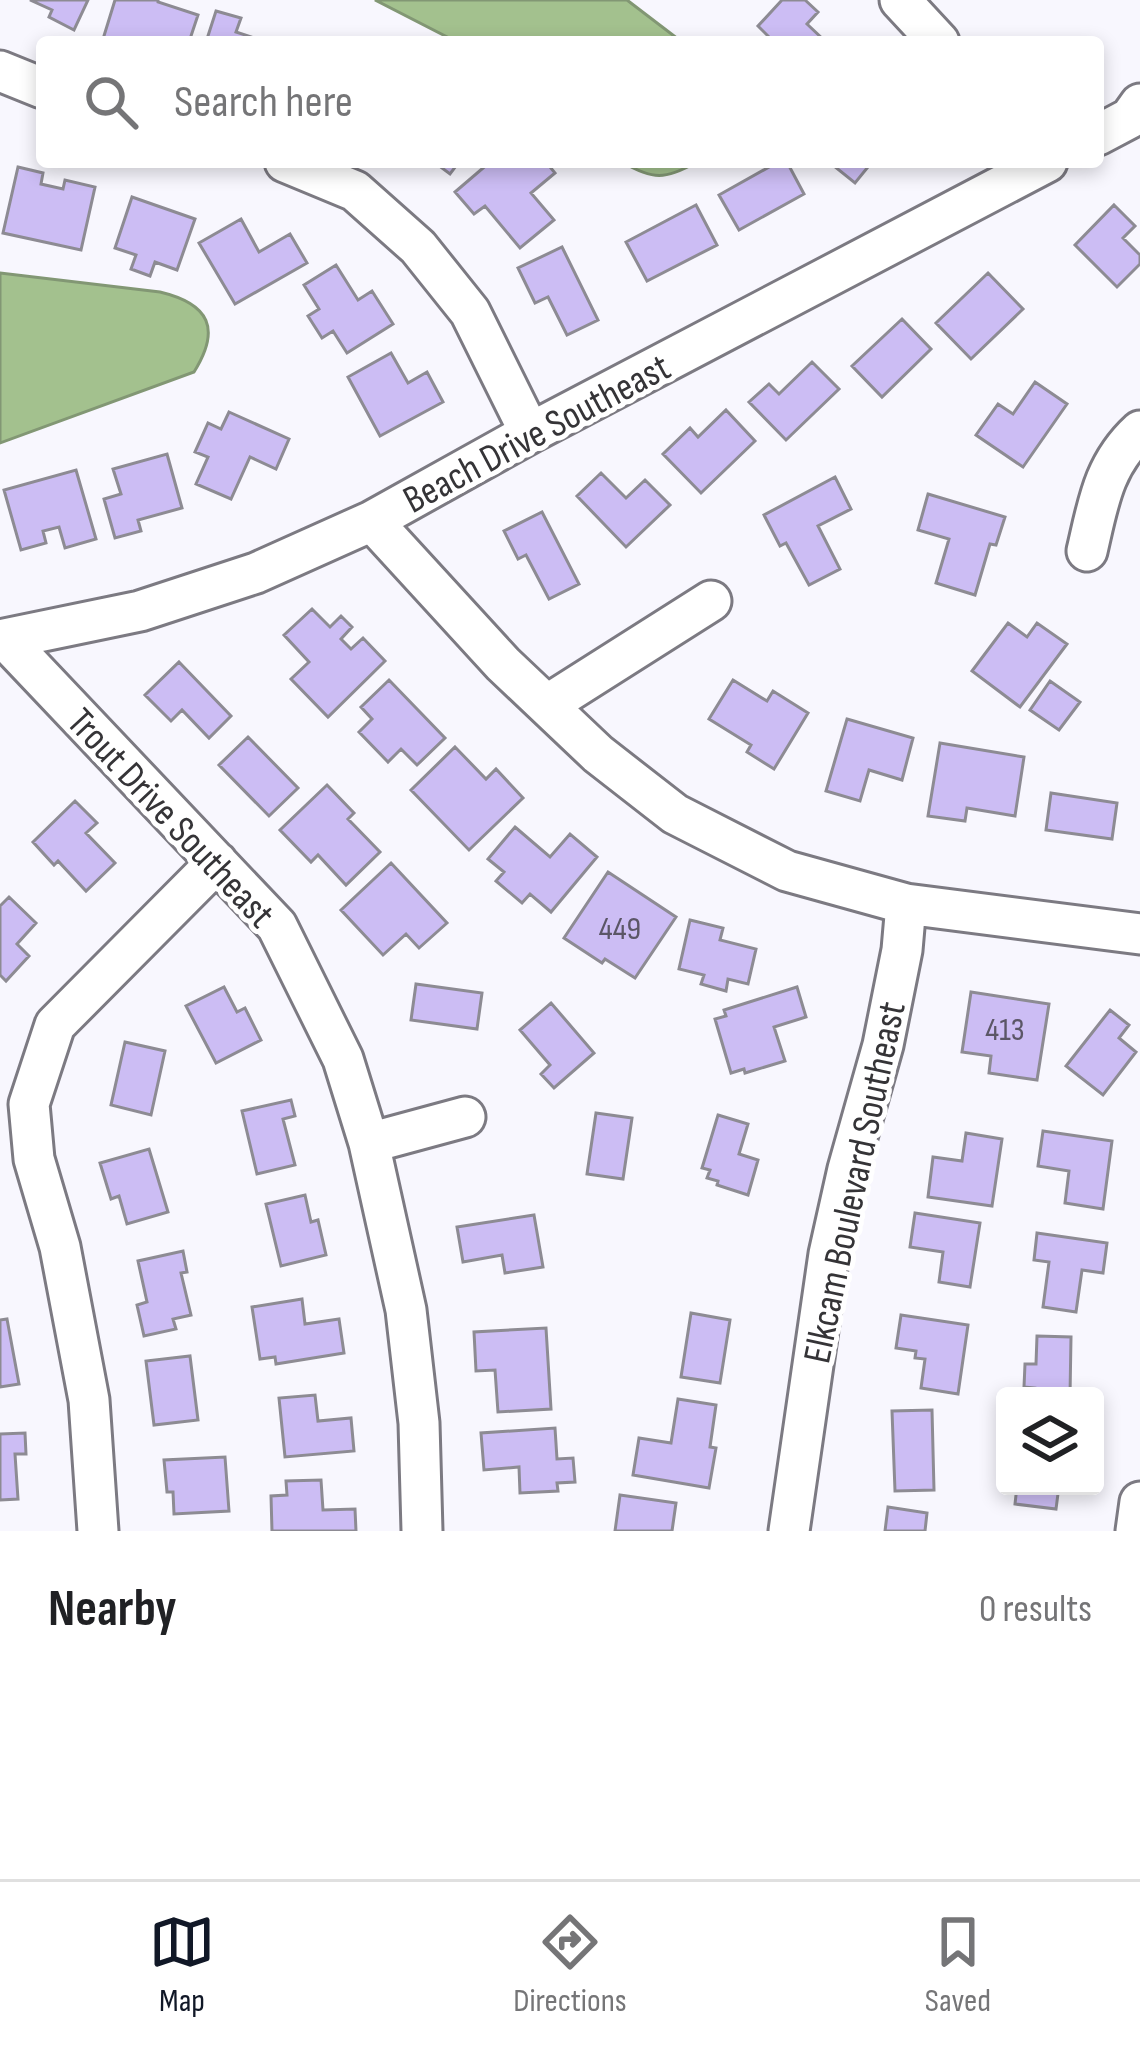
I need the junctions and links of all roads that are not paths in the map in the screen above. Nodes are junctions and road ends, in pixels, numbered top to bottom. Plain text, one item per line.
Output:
1 (900, 0) edge
2 (933, 36) edge
3 (0, 71) edge
4 (36, 86) edge
5 (299, 168) edge
6 (1028, 168) edge
7 (1140, 431) edge
8 (530, 433) junction
9 (372, 521) junction
10 (1087, 550) dead end
11 (711, 601) dead end
12 (3, 640) edge
13 (547, 705) junction
14 (217, 862) junction
15 (906, 904) junction
16 (1140, 934) edge
17 (465, 1117) dead end
18 (368, 1143) junction
19 (1140, 1502) edge
20 (98, 1531) edge
21 (422, 1531) edge
22 (789, 1531) edge
23 (1136, 1531) edge

1 - 2 street
3 - 4 street
5 - 8 street
6 - 8 street, Beach Drive Southeast
7 - 10 street
8 - 9 street, Beach Drive Southeast
9 - 12 street, Beach Drive Southeast
9 - 13 street
11 - 13 street
12 - 14 street, Trout Drive Southeast
13 - 15 street
14 - 18 street, Trout Drive Southeast
14 - 20 street
15 - 16 street
15 - 22 street, Elkcam Boulevard Southeast
17 - 18 street
18 - 21 street, Trout Drive Southeast
19 - 23 street

